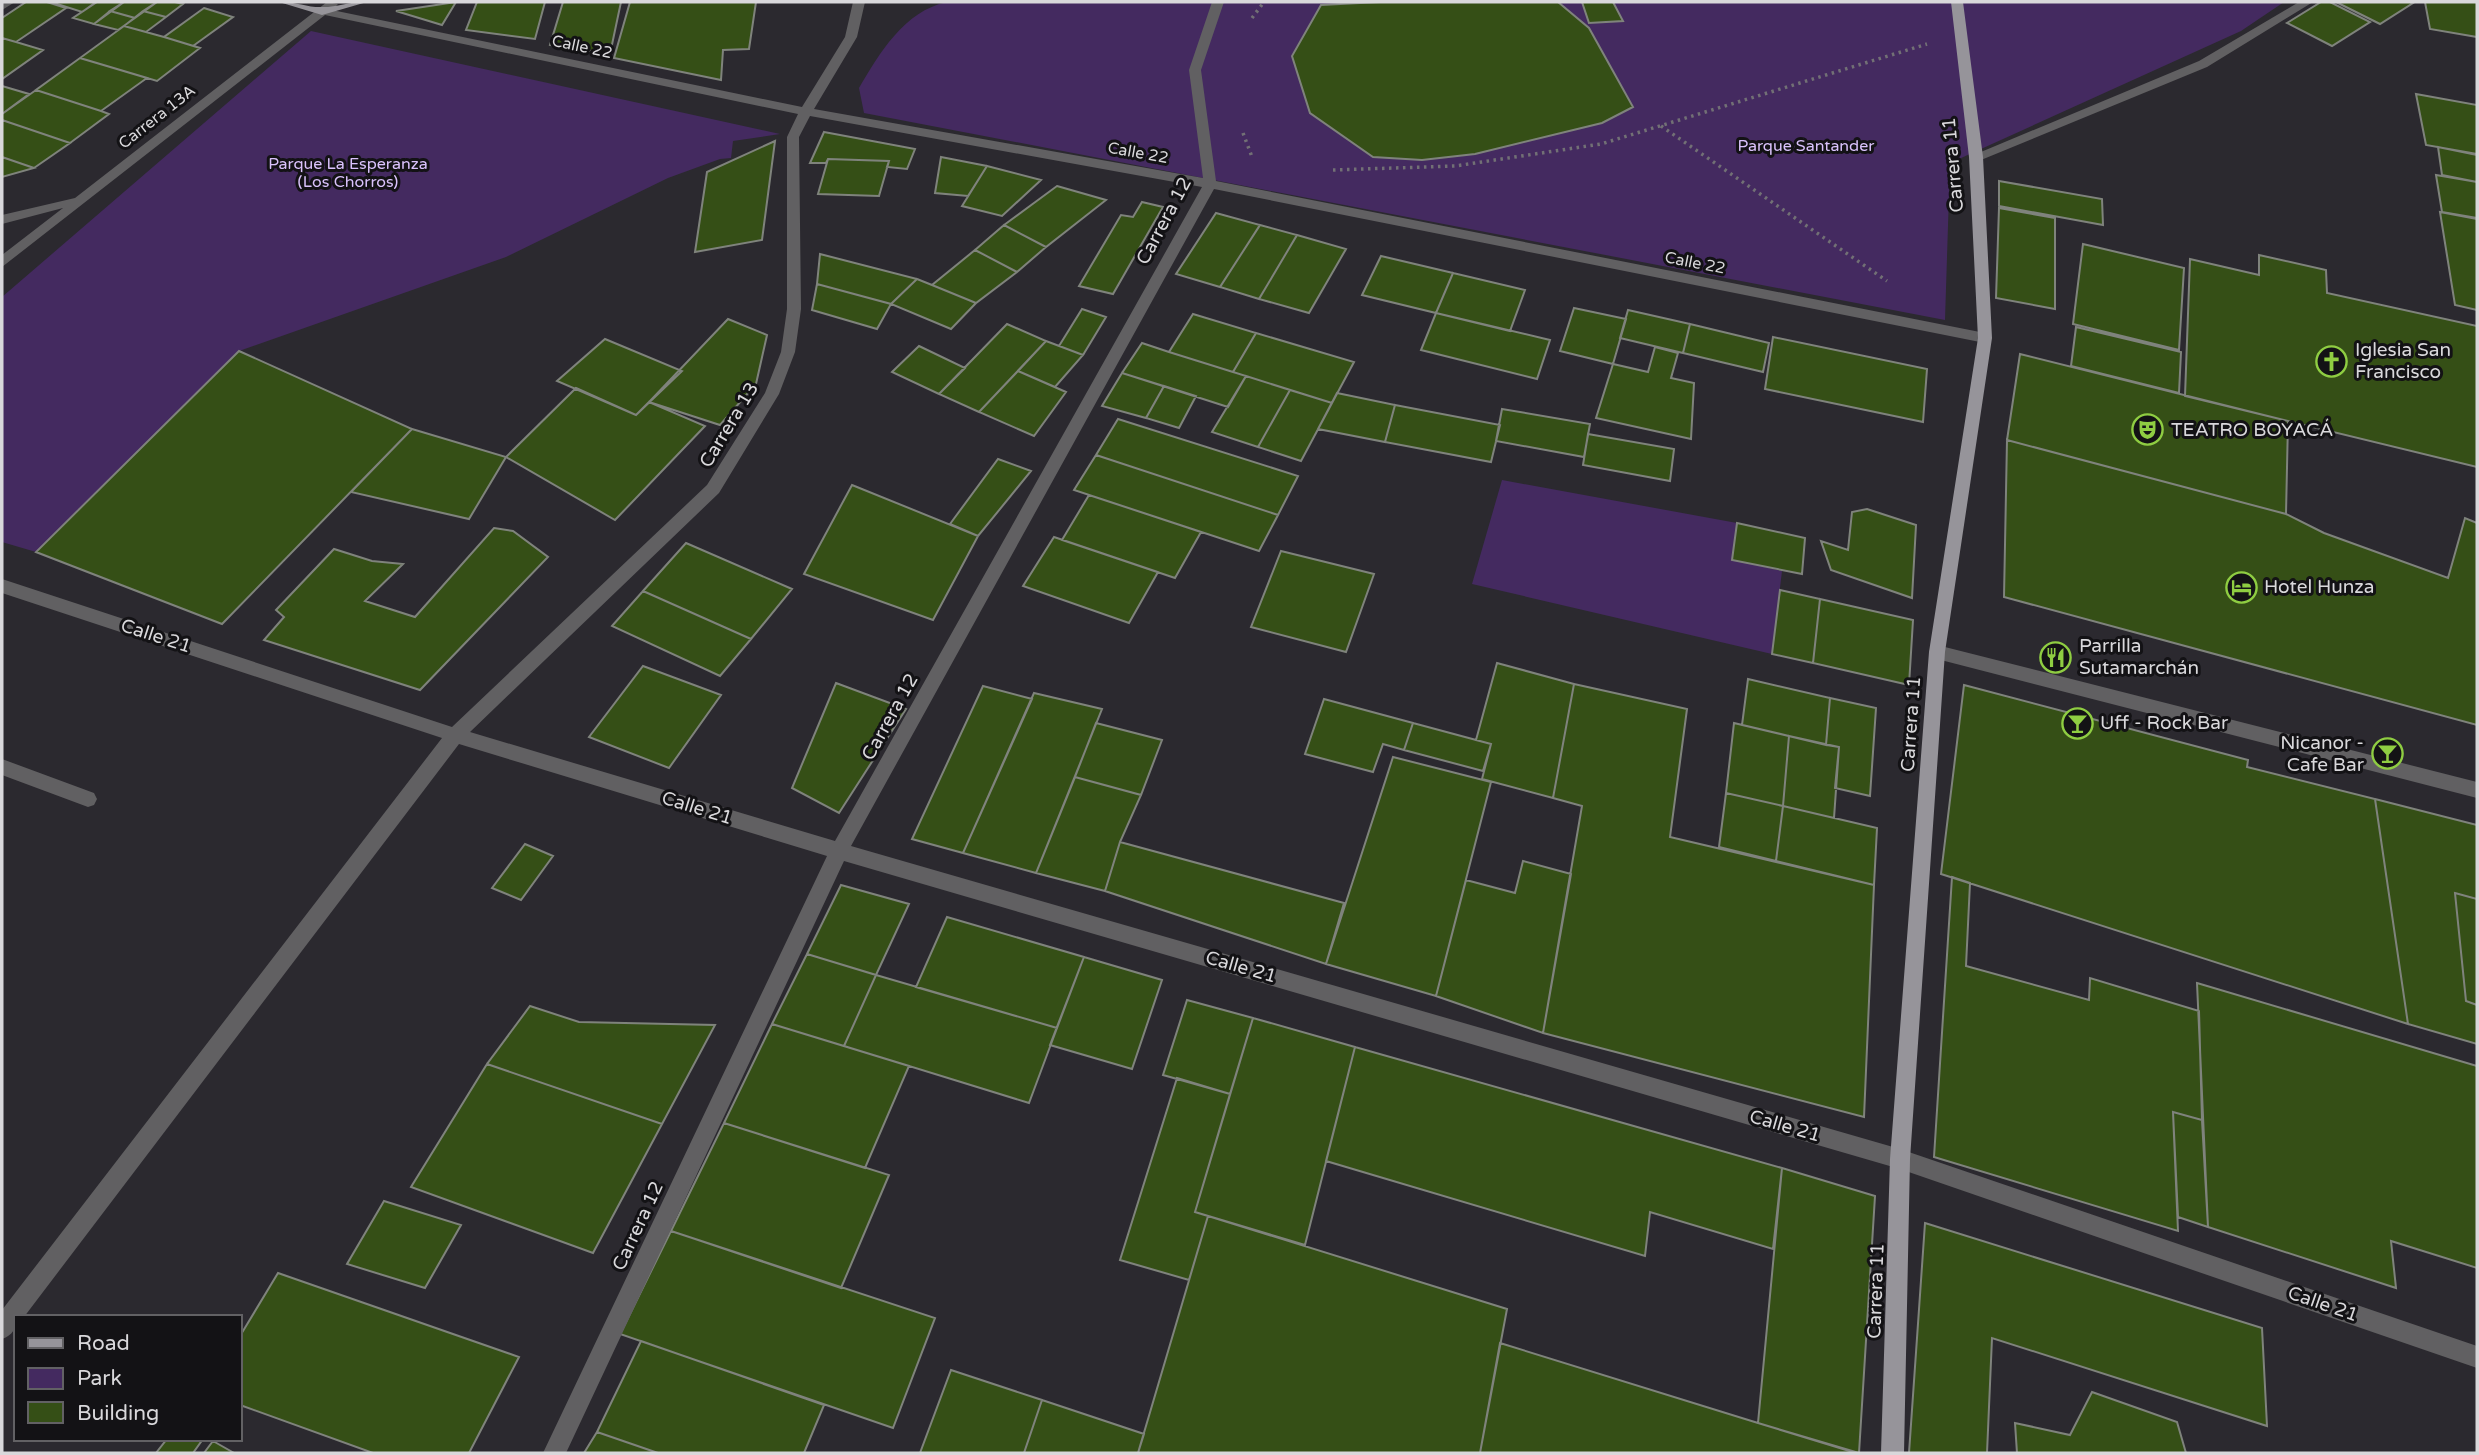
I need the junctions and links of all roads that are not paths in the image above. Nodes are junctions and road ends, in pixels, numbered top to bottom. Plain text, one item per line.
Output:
1 (9, 2) edge
2 (285, 2) edge
3 (334, 2) edge
4 (361, 2) edge
5 (859, 2) edge
6 (1218, 2) edge
7 (1957, 2) edge
8 (2307, 2) edge
9 (2, 6) edge
10 (322, 11) junction
11 (804, 111) junction
12 (1976, 157) junction
13 (1210, 184) junction
14 (78, 200) junction
15 (2, 219) edge
16 (2, 262) edge
17 (1985, 338) junction
18 (2, 586) edge
19 (1937, 652) junction
20 (455, 735) junction
21 (2, 767) edge
22 (2477, 790) edge
23 (88, 799) dead end
24 (839, 851) junction
25 (1900, 1159) junction
26 (2, 1328) edge
27 (2477, 1357) edge
28 (554, 1453) edge
29 (1892, 1453) edge

1 - 9 street
2 - 10 main road, Calle 22
3 - 10 street, Carrera 13A
4 - 10 main road
5 - 11 street, Carrera 13
6 - 13 street, Carrera 12
7 - 12 main road, Carrera 11
8 - 12 street
10 - 11 street, Calle 22
10 - 14 street, Carrera 13A
11 - 13 street, Calle 22
11 - 20 street, Carrera 13
12 - 17 main road, Carrera 11
13 - 17 street, Calle 22
13 - 24 street, Carrera 12
14 - 15 street
14 - 16 street, Carrera 13A
17 - 19 main road, Carrera 11
18 - 20 street, Calle 21
19 - 22 street
19 - 25 main road, Carrera 11
20 - 24 street, Calle 21
20 - 26 street, Carrera 13
21 - 23 street
24 - 25 street, Calle 21
24 - 28 street, Carrera 12
25 - 27 street, Calle 21
25 - 29 main road, Carrera 11

